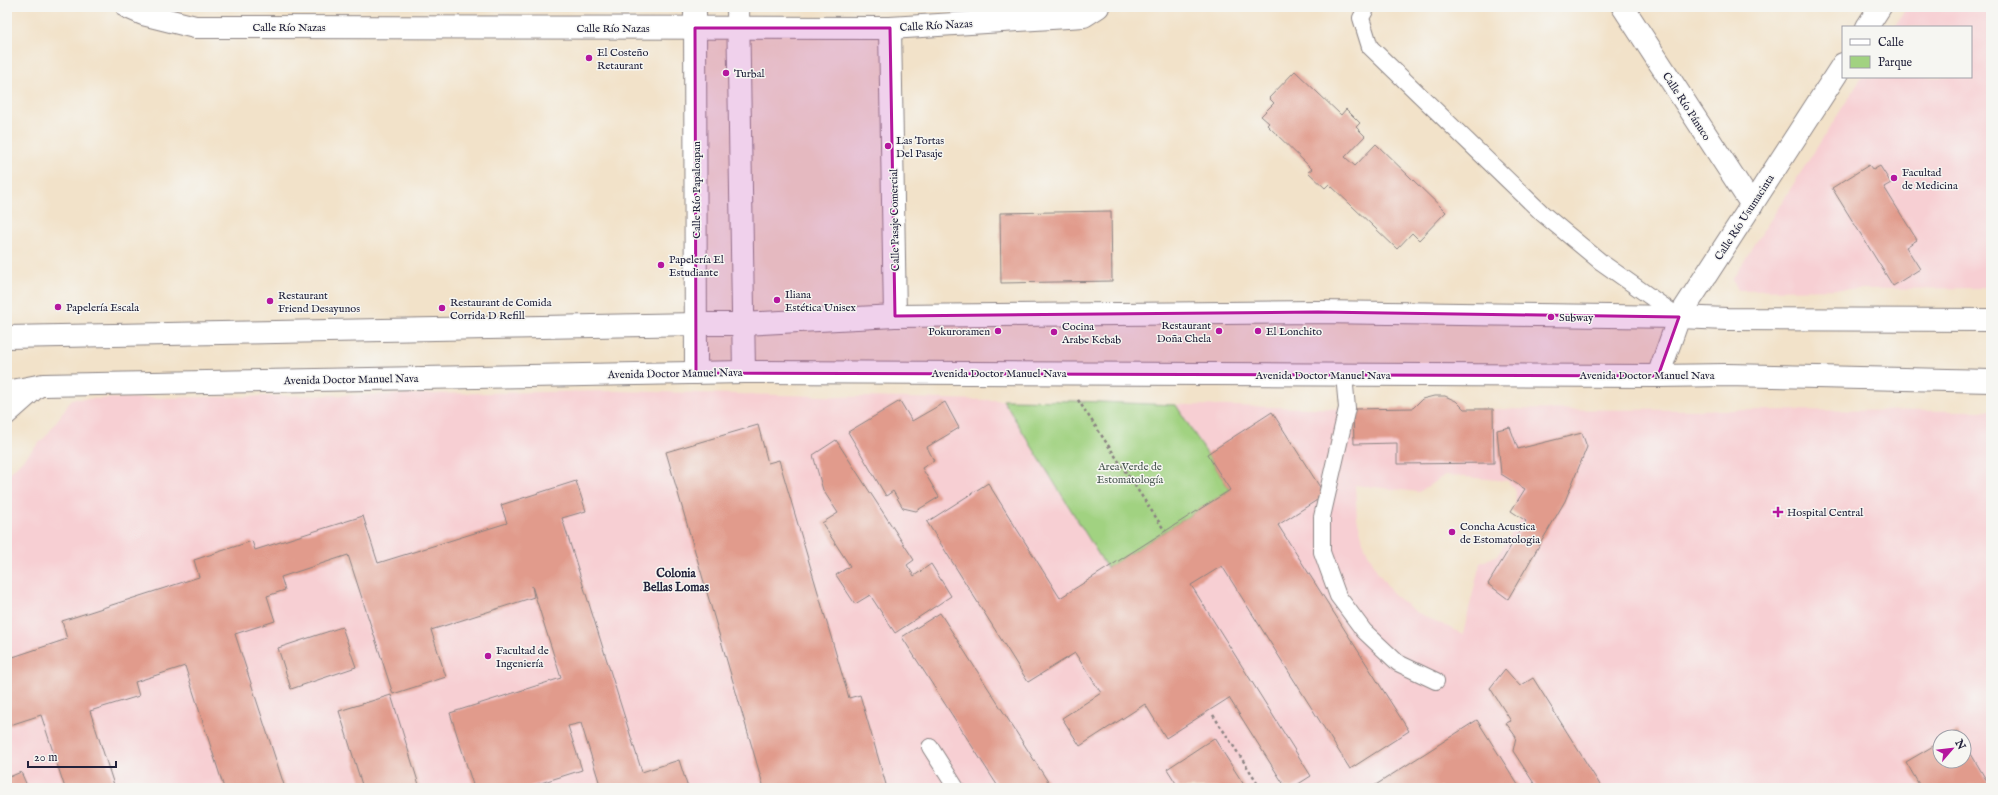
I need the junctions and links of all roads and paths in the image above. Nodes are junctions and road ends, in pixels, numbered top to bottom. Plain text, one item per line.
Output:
1 (127, 7) edge
2 (738, 7) edge
3 (1367, 7) edge
4 (1623, 7) edge
5 (1880, 7) edge
6 (1089, 10) edge
7 (696, 17) edge
8 (1868, 26) edge
9 (890, 28) junction
10 (738, 29) junction
11 (1842, 66) edge
12 (1752, 204) junction
13 (895, 316) junction
14 (1678, 317) junction
15 (1991, 320) edge
16 (696, 324) junction
17 (743, 324) junction
18 (7, 337) edge
19 (744, 372) junction
20 (696, 373) junction
21 (1060, 373) junction
22 (1344, 375) junction
23 (1658, 376) junction
24 (1991, 381) edge
25 (43, 385) junction
26 (7, 392) edge
27 (7, 417) edge
28 (1165, 531) dead end
29 (1436, 681) dead end
30 (1213, 715) dead end
31 (930, 747) dead end
32 (956, 788) edge
33 (1261, 788) edge

1 - 7 main road, Calle Río Nazas
2 - 10 main road
3 - 14 lane
4 - 12 main road, Calle Río Pánuco
5 - 8 main road
6 - 9 main road, Calle Río Nazas
7 - 10 main road, Calle Río Nazas
7 - 16 main road, Calle Río Papaloapan
9 - 10 main road, Calle Río Nazas
9 - 13 main road, Calle Pasaje Comercial
10 - 17 main road
11 - 12 main road, Calle Río Usumacinta
12 - 14 main road, Calle Río Usumacinta
13 - 14 main road
13 - 17 main road
14 - 15 main road
14 - 23 main road, Calle Río Usumacinta
16 - 17 main road
16 - 18 main road
16 - 20 main road, Calle Río Papaloapan
17 - 19 main road
19 - 20 main road, Avenida Doctor Manuel Nava
19 - 21 main road, Avenida Doctor Manuel Nava
20 - 25 main road, Avenida Doctor Manuel Nava
21 - 22 main road, Avenida Doctor Manuel Nava
21 - 28 path
22 - 23 main road, Avenida Doctor Manuel Nava
22 - 29 lane
23 - 24 main road, Avenida Doctor Manuel Nava
25 - 26 main road, Avenida Doctor Manuel Nava
25 - 27 lane
30 - 33 path
31 - 32 lane

